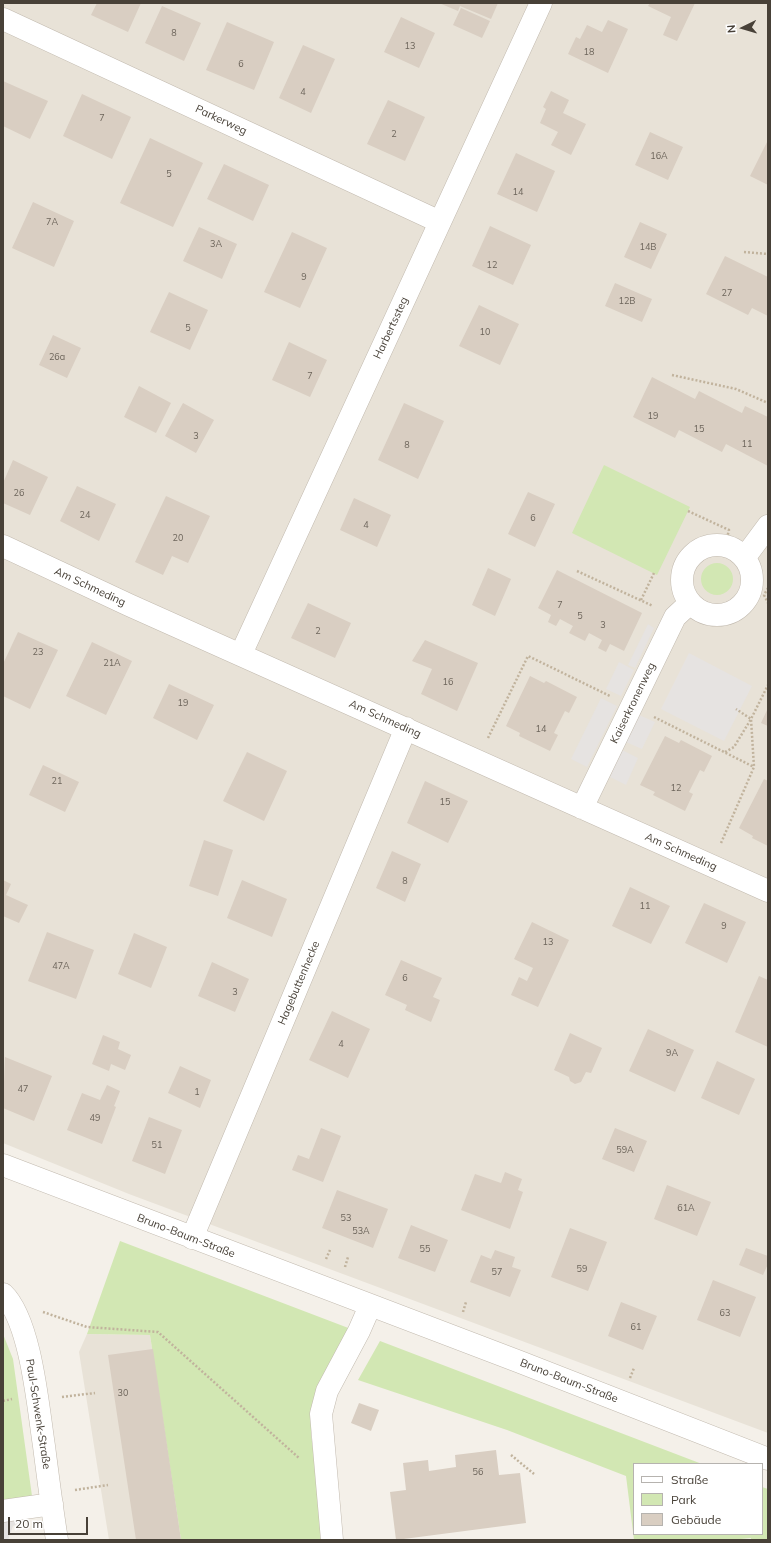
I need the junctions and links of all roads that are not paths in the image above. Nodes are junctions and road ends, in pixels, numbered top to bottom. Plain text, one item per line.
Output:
1 (541, 3) edge
2 (3, 19) edge
3 (440, 222) junction
4 (768, 526) edge
5 (3, 546) edge
6 (744, 557) junction
7 (683, 610) junction
8 (241, 654) junction
9 (406, 728) junction
10 (582, 808) junction
11 (768, 891) edge
12 (3, 1165) edge
13 (192, 1238) junction
14 (6, 1297) edge
15 (370, 1306) junction
16 (768, 1459) edge
17 (51, 1499) junction
18 (3, 1511) edge
19 (57, 1540) edge
20 (332, 1540) edge

1 - 3 street, Harbertssteg
2 - 3 street, Parkerweg
3 - 8 street, Harbertssteg
4 - 6 street
5 - 8 street, Am Schmeding
6 - 7 street
6 - 7 street
7 - 10 street, Kaiserkronenweg
8 - 9 street, Am Schmeding
9 - 10 street, Am Schmeding
9 - 13 street, Hagebuttenhecke
10 - 11 street, Am Schmeding
12 - 13 street, Bruno-Baum-Straße
13 - 15 street, Bruno-Baum-Straße
14 - 17 street, Paul-Schwenk-Straße
15 - 16 street, Bruno-Baum-Straße
15 - 20 street
17 - 18 street
17 - 19 street, Paul-Schwenk-Straße

